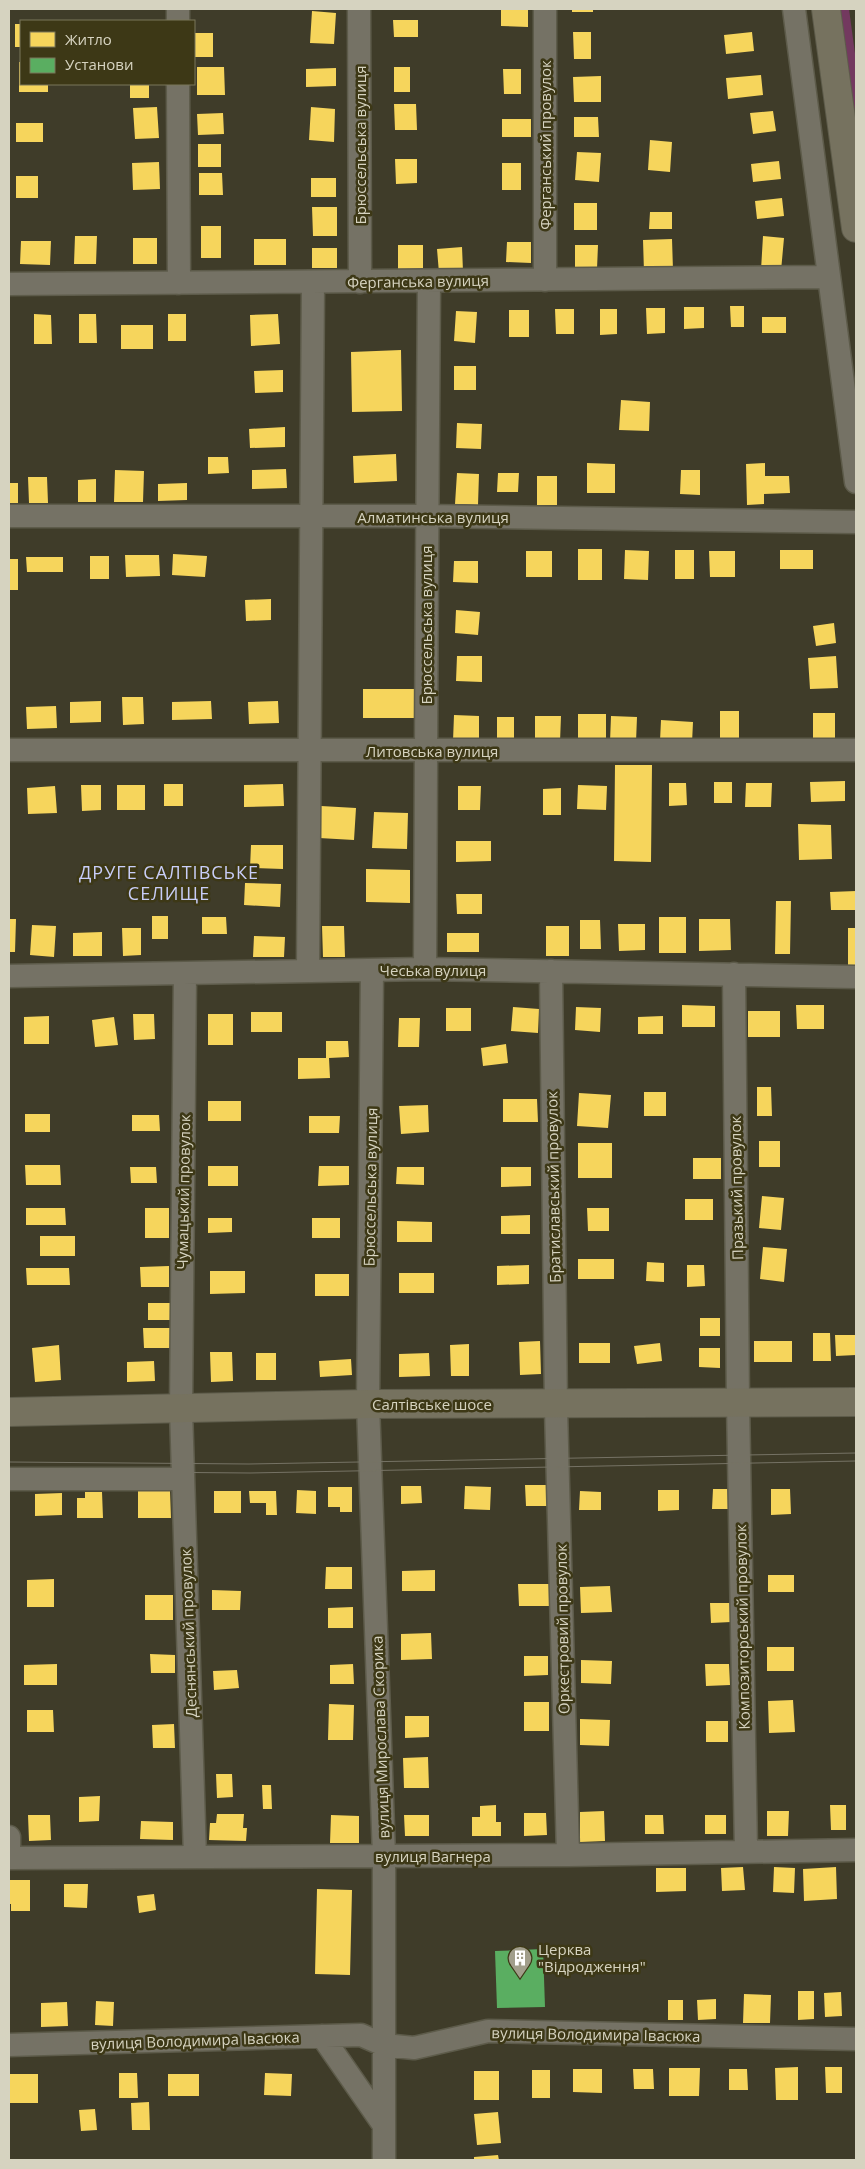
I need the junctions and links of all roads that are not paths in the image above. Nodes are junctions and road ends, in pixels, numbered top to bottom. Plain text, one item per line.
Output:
1 (359, 9) edge
2 (545, 9) edge
3 (794, 9) edge
4 (826, 9) edge
5 (178, 85) edge
6 (856, 228) edge
7 (828, 277) junction
8 (544, 280) junction
9 (429, 281) junction
10 (313, 282) junction
11 (360, 282) junction
12 (179, 283) junction
13 (9, 284) edge
14 (856, 482) edge
15 (9, 516) edge
16 (426, 516) junction
17 (312, 517) junction
18 (856, 522) edge
19 (9, 750) edge
20 (310, 750) junction
21 (856, 750) edge
22 (427, 751) junction
23 (425, 969) junction
24 (308, 970) junction
25 (372, 970) junction
26 (551, 971) junction
27 (185, 974) junction
28 (734, 974) junction
29 (9, 976) edge
30 (856, 977) edge
31 (738, 1402) junction
32 (856, 1402) edge
33 (556, 1403) junction
34 (368, 1404) junction
35 (181, 1410) junction
36 (9, 1412) edge
37 (183, 1478) junction
38 (9, 1479) edge
39 (856, 1850) edge
40 (9, 1851) edge
41 (746, 1851) junction
42 (568, 1855) junction
43 (384, 1856) junction
44 (195, 1857) junction
45 (322, 2036) junction
46 (856, 2039) edge
47 (9, 2045) edge
48 (384, 2045) junction
49 (383, 2124) junction
50 (384, 2160) edge

1 - 11 street, Брюссельська вулиця
2 - 8 street, Ферганський провулок
3 - 7 street
4 - 6 main road
5 - 12 street
7 - 8 street, Ферганська вулиця
7 - 14 street
8 - 9 street, Ферганська вулиця
9 - 11 street, Ферганська вулиця
9 - 16 street, Брюссельська вулиця
10 - 11 street, Ферганська вулиця
10 - 12 street, Ферганська вулиця
10 - 17 street
12 - 13 street, Ферганська вулиця
15 - 17 street, Алматинська вулиця
16 - 17 street, Алматинська вулиця
16 - 18 street, Алматинська вулиця
16 - 22 street, Брюссельська вулиця
17 - 20 street
19 - 20 street, Литовська вулиця
20 - 22 street, Литовська вулиця
20 - 24 street
21 - 22 street, Литовська вулиця
22 - 23 street, Брюссельська вулиця
23 - 25 street, Чеська вулиця
23 - 26 street, Чеська вулиця
24 - 25 street, Чеська вулиця
24 - 27 street, Чеська вулиця
25 - 34 street, Брюссельська вулиця
26 - 28 street, Чеська вулиця
26 - 33 street, Братиславський провулок
27 - 29 street, Чеська вулиця
27 - 35 street, Чумацький провулок
28 - 30 street, Чеська вулиця
28 - 31 street, Празький провулок
31 - 32 main road, Салтівське шосе
31 - 33 main road, Салтівське шосе
31 - 41 street, Композиторський провулок
33 - 34 main road, Салтівське шосе
33 - 42 street, Оркестровий провулок
34 - 35 main road, Салтівське шосе
34 - 43 street, вулиця Мирослава Скорика
35 - 36 main road, Салтівське шосе
35 - 37 street, Деснянський провулок
37 - 38 street
37 - 44 street, Деснянський провулок
39 - 41 street, вулиця Вагнера
40 - 44 street, вулиця Вагнера
41 - 42 street, вулиця Вагнера
42 - 43 street, вулиця Вагнера
43 - 44 street, вулиця Вагнера
43 - 48 street, вулиця Мирослава Скорика
45 - 47 street, вулиця Володимира Івасюка
45 - 48 street, вулиця Володимира Івасюка
45 - 49 street
46 - 48 street, вулиця Володимира Івасюка
48 - 49 street, вулиця Мирослава Скорика
49 - 50 street, вулиця Мирослава Скорика

